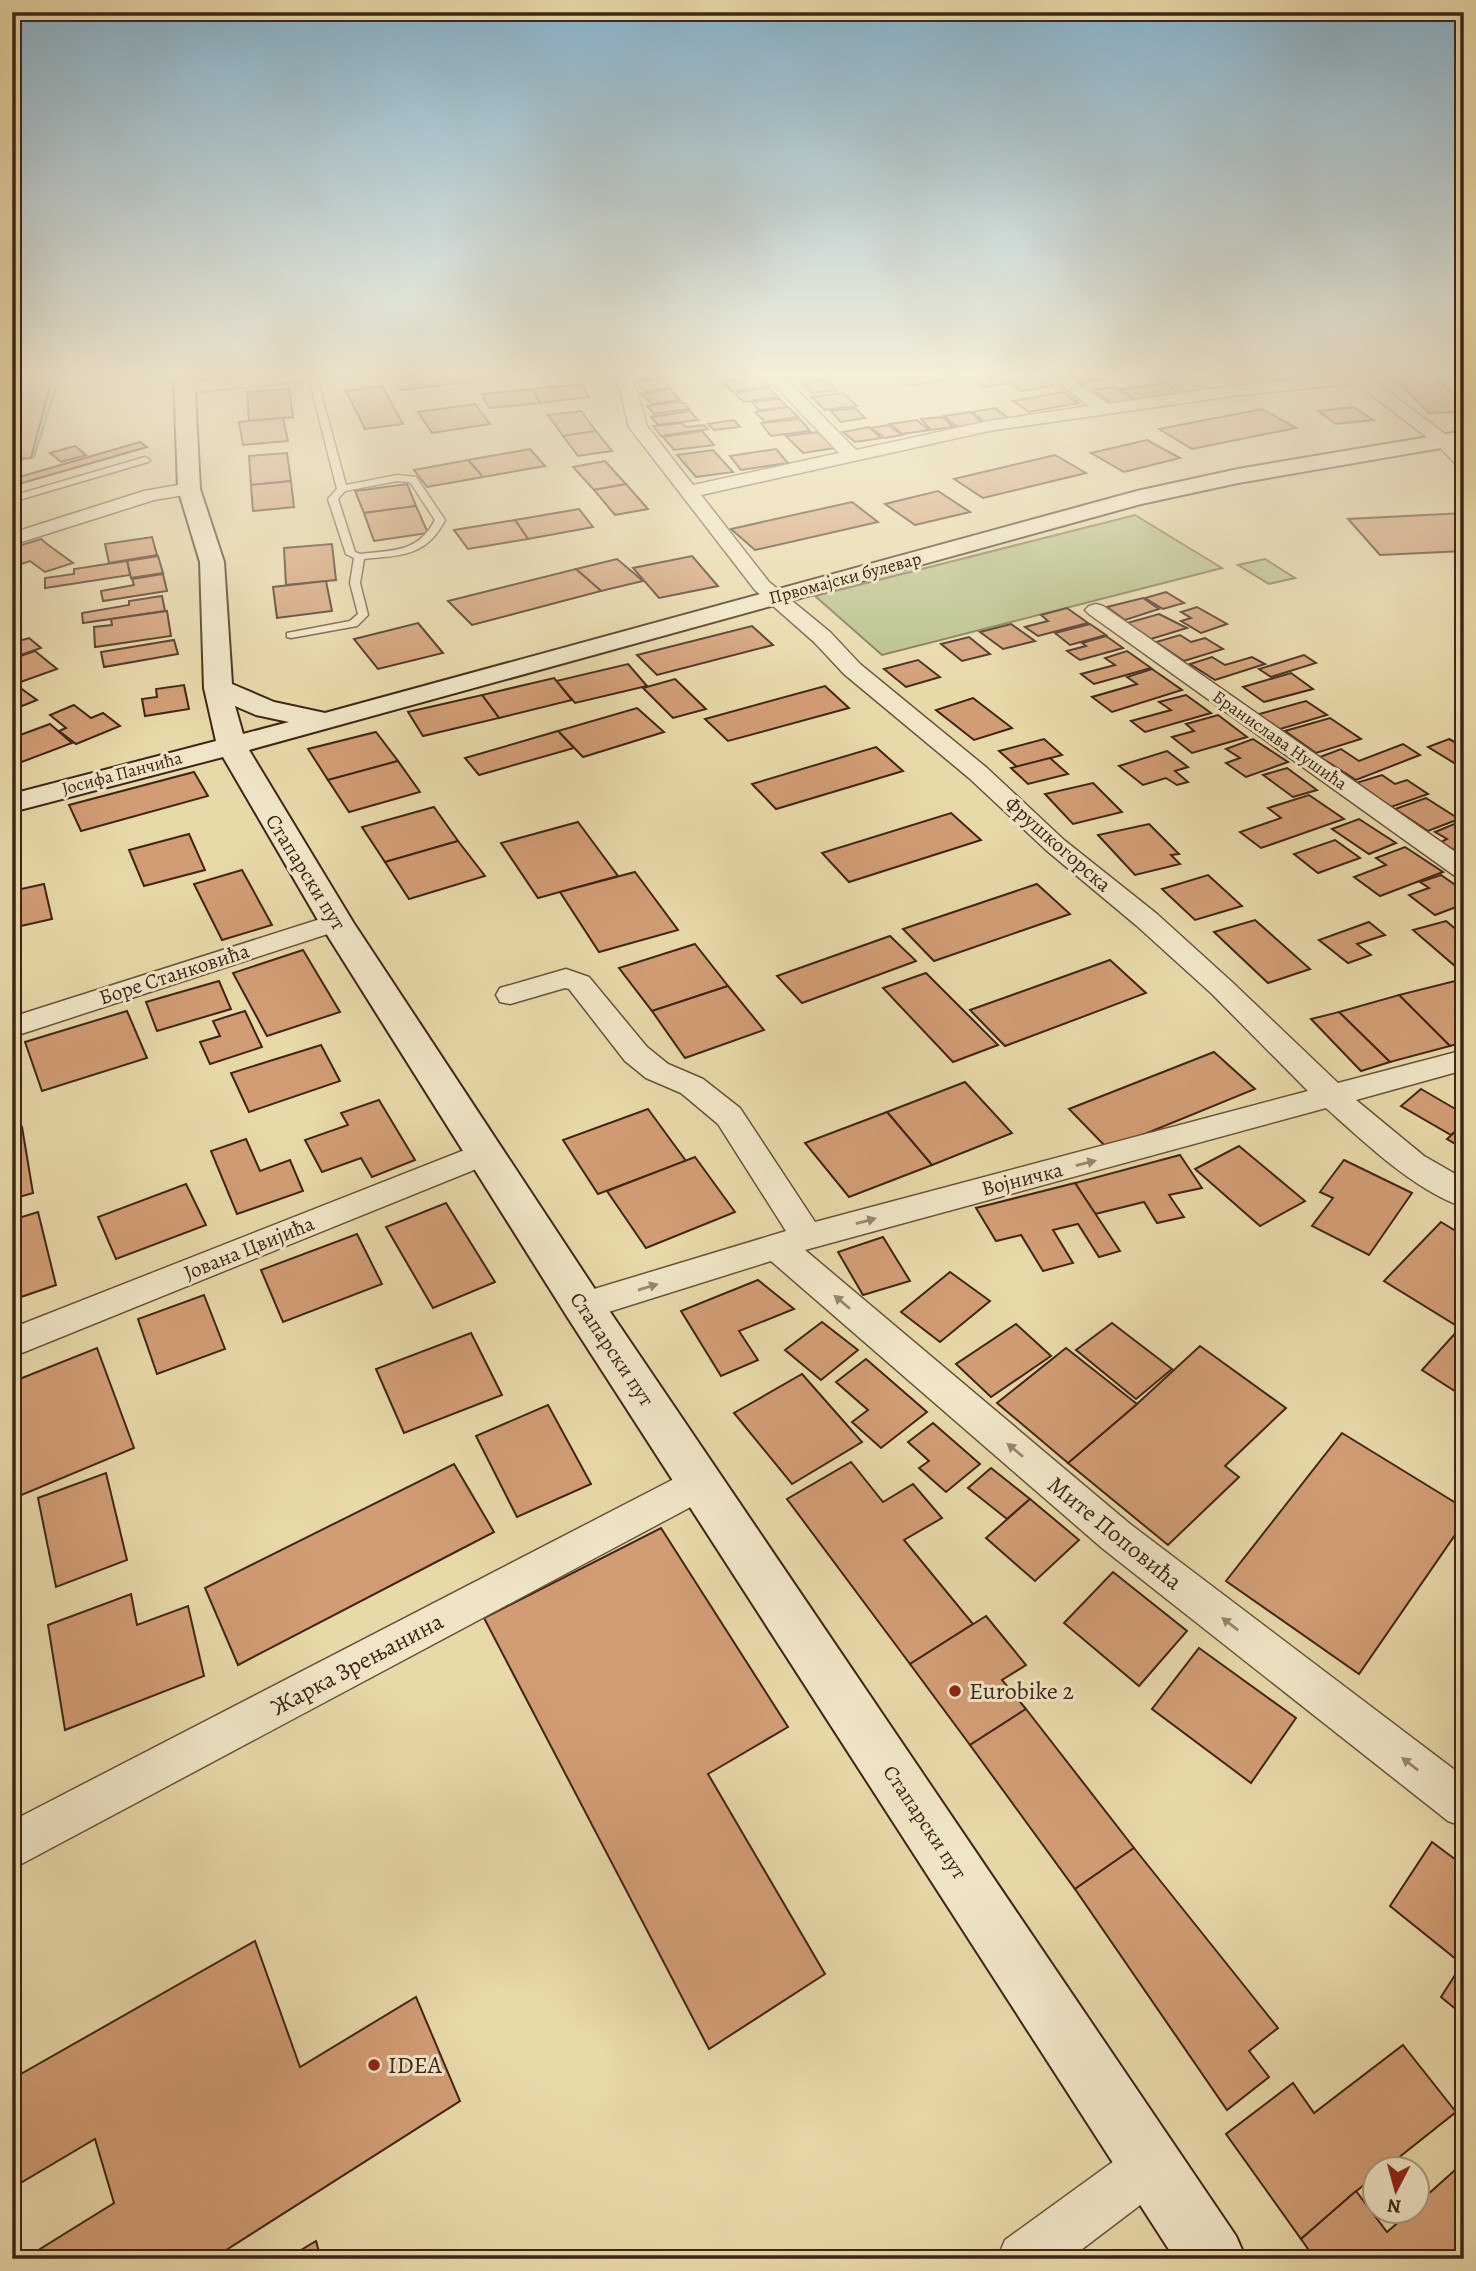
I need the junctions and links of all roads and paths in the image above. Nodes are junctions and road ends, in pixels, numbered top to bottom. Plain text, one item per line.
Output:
1 (73, 481) edge
2 (189, 481) edge
3 (340, 481) edge
4 (382, 481) edge
5 (414, 481) edge
6 (680, 481) edge
7 (737, 481) edge
8 (1214, 481) edge
9 (189, 489) junction
10 (342, 489) junction
11 (689, 492) junction
12 (12, 499) edge
13 (12, 539) edge
14 (359, 557) junction
15 (775, 598) junction
16 (1096, 610) dead end
17 (291, 635) dead end
18 (219, 692) junction
19 (330, 720) junction
20 (232, 745) junction
21 (128, 770) junction
22 (12, 803) edge
23 (1464, 870) edge
24 (336, 922) junction
25 (510, 995) dead end
26 (12, 1027) edge
27 (1464, 1060) edge
28 (1334, 1097) junction
29 (485, 1153) junction
30 (1464, 1195) edge
31 (792, 1242) junction
32 (583, 1306) junction
33 (12, 1343) edge
34 (701, 1482) junction
35 (1464, 1805) edge
36 (12, 1846) edge
37 (1150, 2166) junction
38 (1024, 2259) edge
39 (1213, 2259) edge

1 - 12 lane
2 - 9 main road, Стапарски пут
3 - 10 lane
4 - 10 lane
5 - 14 lane
6 - 11 street, Фрушкогорска
7 - 11 street
8 - 15 main road, Првомајски булевар
9 - 13 street
9 - 18 main road, Стапарски пут
10 - 14 lane
11 - 15 street, Фрушкогорска
14 - 17 lane
15 - 19 main road, Првомајски булевар
15 - 28 street, Фрушкогорска
16 - 23 street, Бранислава Нушића
18 - 19 main road
18 - 20 main road, Стапарски пут
18 - 21 main road
19 - 20 main road, Првомајски булевар
20 - 21 main road, Јосифа Панчића
20 - 24 main road, Стапарски пут
21 - 22 main road, Јосифа Панчића
24 - 26 street, Боре Станковића
24 - 29 main road, Стапарски пут
25 - 31 street, Мите Поповића
27 - 28 street, Војничка
28 - 30 street, Фрушкогорска
31 -> 28 street, Војничка
29 - 32 main road, Стапарски пут
29 - 33 street, Јована Цвијића
32 -> 31 street, Војничка
35 -> 31 street, Мите Поповића
32 - 34 main road, Стапарски пут
34 - 36 street, Жарка Зрењанина
34 - 37 main road, Стапарски пут
37 - 38 street
37 - 39 main road, Стапарски пут

